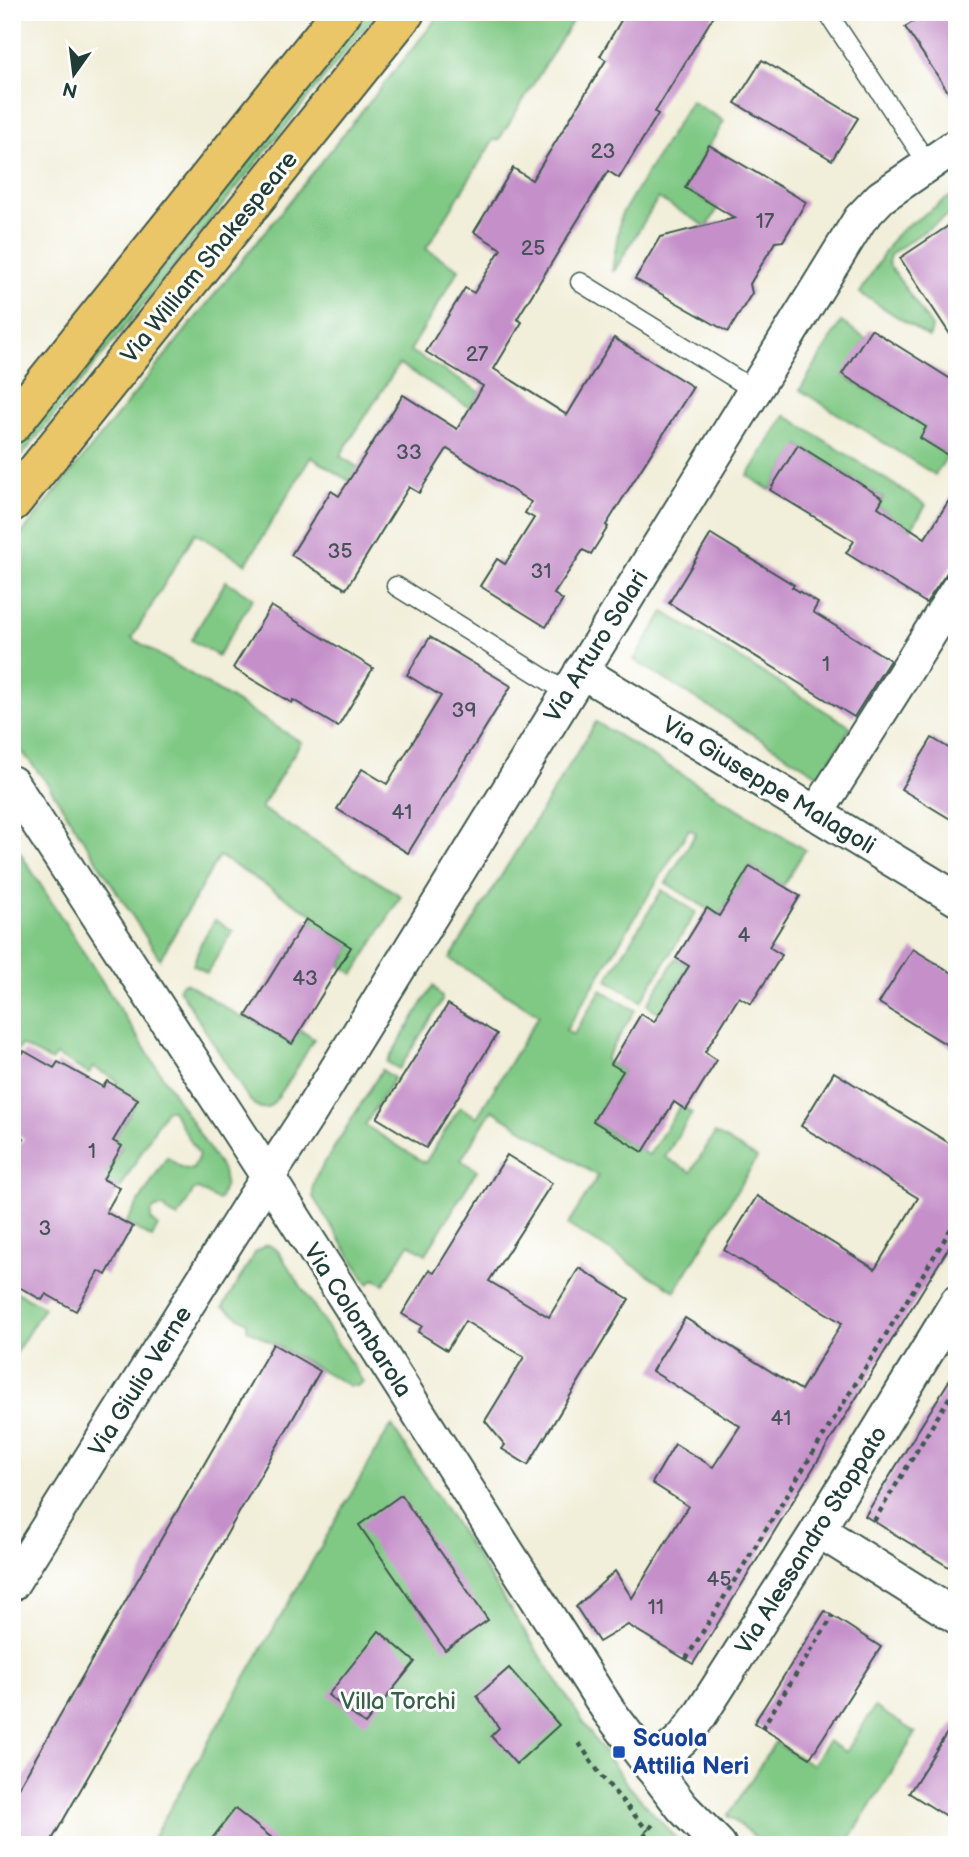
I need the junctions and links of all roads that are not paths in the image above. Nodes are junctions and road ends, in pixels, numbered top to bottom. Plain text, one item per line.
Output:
1 (342, 12) edge
2 (405, 12) edge
3 (827, 12) edge
4 (957, 145) edge
5 (928, 164) junction
6 (580, 282) dead end
7 (754, 390) junction
8 (12, 424) edge
9 (12, 502) edge
10 (396, 586) dead end
11 (957, 590) edge
12 (575, 682) junction
13 (12, 783) edge
14 (816, 814) junction
15 (957, 899) edge
16 (268, 1177) junction
17 (957, 1302) edge
18 (818, 1530) junction
19 (12, 1584) edge
20 (957, 1616) edge
21 (651, 1767) junction
22 (719, 1845) edge

1 - 8 main road, Via William Shakespeare
2 - 9 main road, Via William Shakespeare
3 - 5 lane
4 - 5 street, Via Arturo Solari
5 - 7 street, Via Arturo Solari
6 - 7 lane
7 - 12 street, Via Arturo Solari
10 - 12 lane
11 - 14 street
12 - 14 street, Via Giuseppe Malagoli
12 - 16 street, Via Arturo Solari
13 - 16 street, Via Colombarola
14 - 15 street, Via Giuseppe Malagoli
16 - 19 street, Via Giulio Verne
16 - 21 street, Via Colombarola
17 - 18 street, Via Alessandro Stoppato
18 - 20 street
18 - 21 street, Via Alessandro Stoppato
21 - 22 street, Via Colombarola

